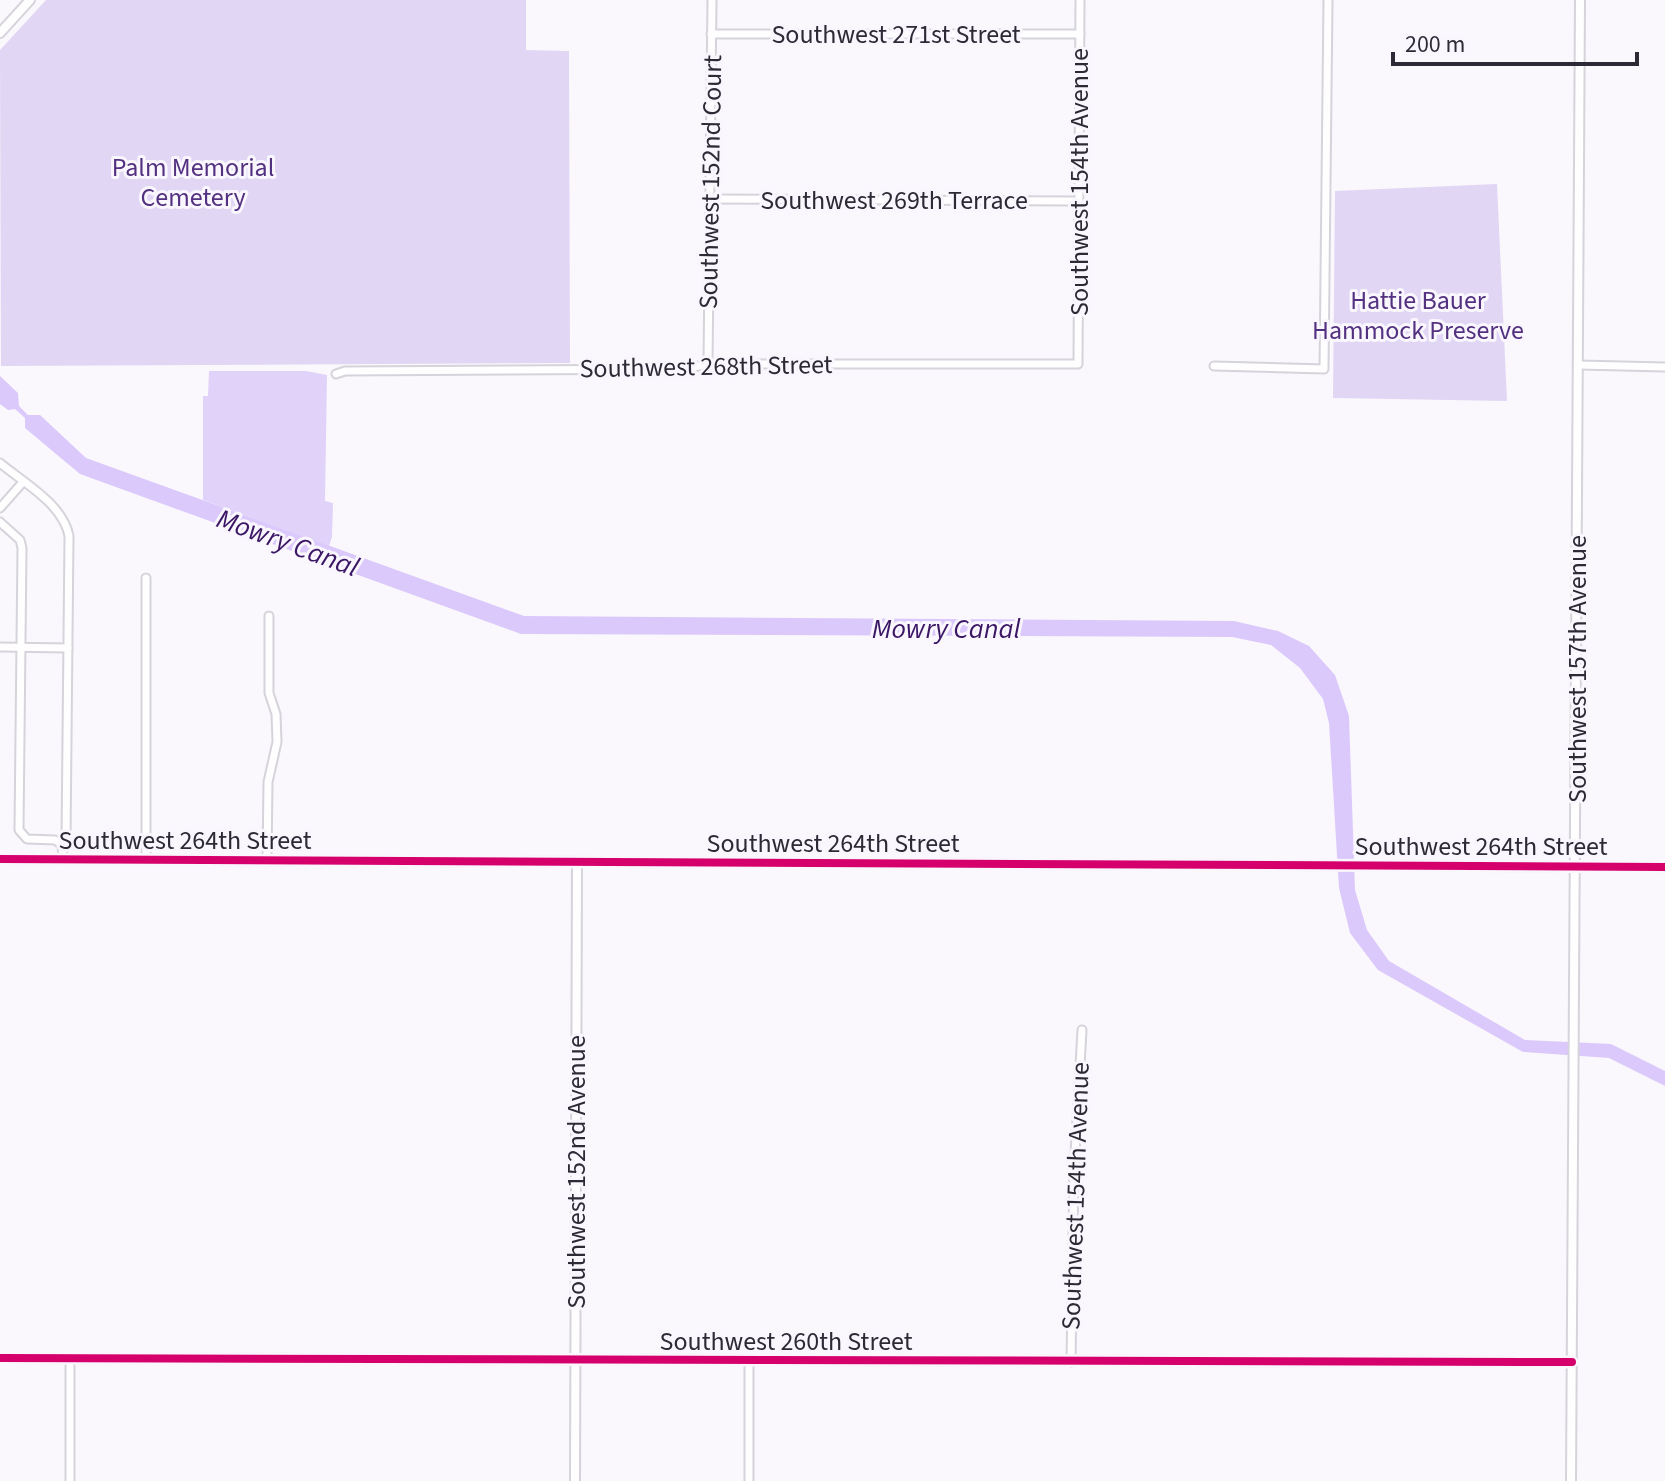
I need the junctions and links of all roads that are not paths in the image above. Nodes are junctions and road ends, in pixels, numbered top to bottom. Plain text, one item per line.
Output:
1 (30, 0) edge
2 (712, 0) edge
3 (1080, 0) edge
4 (1328, 0) edge
5 (1580, 0) edge
6 (0, 33) edge
7 (711, 34) junction
8 (1080, 34) junction
9 (710, 199) junction
10 (1078, 201) junction
11 (708, 364) junction
12 (1078, 364) joint
13 (1579, 365) junction
14 (1214, 366) dead end
15 (1665, 367) edge
16 (336, 374) dead end
17 (0, 463) edge
18 (23, 482) junction
19 (0, 508) edge
20 (0, 522) edge
21 (146, 578) dead end
22 (269, 616) dead end
23 (0, 647) edge
24 (21, 648) junction
25 (68, 648) junction
26 (62, 845) junction
27 (0, 859) edge
28 (63, 860) junction
29 (146, 860) junction
30 (267, 860) junction
31 (577, 862) junction
32 (1576, 867) junction
33 (1665, 867) edge
34 (1082, 1030) dead end
35 (0, 1358) edge
36 (70, 1358) junction
37 (575, 1360) junction
38 (749, 1360) junction
39 (1071, 1362) junction
40 (1572, 1362) junction
41 (70, 1481) edge
42 (575, 1481) edge
43 (749, 1481) edge
44 (1571, 1481) edge

1 - 6 street
2 - 7 street, Southwest 152nd Court
3 - 8 street, Southwest 154th Avenue
4 - 14 street
5 - 13 street, Southwest 157th Avenue
7 - 8 street, Southwest 271st Street
7 - 9 street, Southwest 152nd Court
8 - 10 street, Southwest 154th Avenue
9 - 10 street, Southwest 269th Terrace
9 - 11 street, Southwest 152nd Court
10 - 12 street, Southwest 154th Avenue
11 - 12 street, Southwest 268th Street
11 - 16 street, Southwest 268th Street
13 - 15 street
13 - 32 street, Southwest 157th Avenue
17 - 18 street
18 - 19 street
18 - 25 street
20 - 24 street
21 - 29 street
22 - 30 street
23 - 24 street
24 - 25 street
24 - 26 street
25 - 26 street
26 - 28 street
27 - 28 street, Southwest 264th Street
28 - 29 street, Southwest 264th Street
29 - 30 street, Southwest 264th Street
30 - 31 street, Southwest 264th Street
31 - 32 street, Southwest 264th Street
31 - 37 street, Southwest 152nd Avenue
32 - 33 street, Southwest 264th Street
32 - 40 street, Southwest 157th Avenue
34 - 39 street, Southwest 154th Avenue
35 - 36 street, Southwest 260th Street
36 - 37 street, Southwest 260th Street
36 - 41 street
37 - 38 street, Southwest 260th Street
37 - 42 street, Southwest 152nd Avenue
38 - 39 street, Southwest 260th Street
38 - 43 street
39 - 40 street, Southwest 260th Street
40 - 44 street, Southwest 157th Avenue

